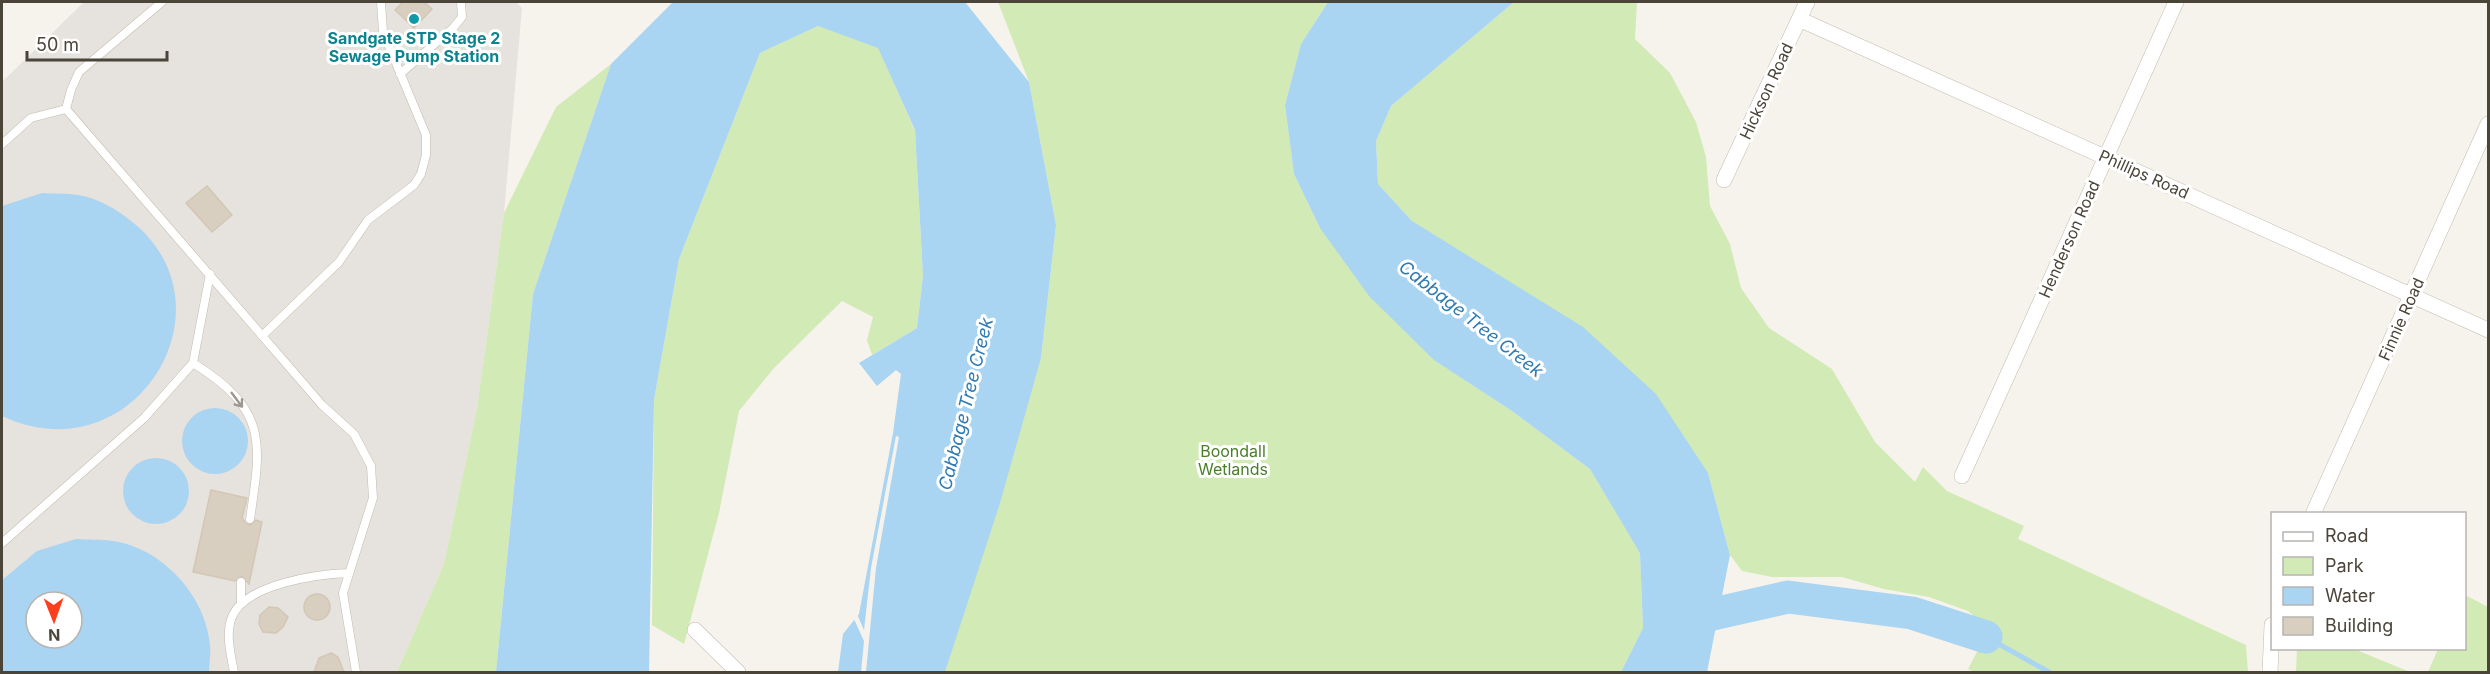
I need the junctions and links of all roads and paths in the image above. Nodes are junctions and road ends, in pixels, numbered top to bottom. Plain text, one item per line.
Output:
1 (162, 2) edge
2 (381, 2) edge
3 (461, 2) edge
4 (1807, 2) edge
5 (2176, 2) edge
6 (1799, 19) junction
7 (400, 74) junction
8 (66, 110) junction
9 (2488, 124) edge
10 (2, 144) edge
11 (2105, 156) junction
12 (1724, 180) dead end
13 (210, 274) junction
14 (2411, 295) junction
15 (2488, 330) edge
16 (262, 336) junction
17 (193, 363) junction
18 (1962, 476) dead end
19 (2313, 512) edge
20 (250, 519) dead end
21 (2, 543) edge
22 (349, 573) junction
23 (241, 582) dead end
24 (242, 602) junction
25 (695, 630) dead end
26 (2271, 649) edge
27 (234, 672) edge
28 (356, 672) edge
29 (738, 672) edge
30 (2270, 672) edge

1 - 8 lane
2 - 7 lane
3 - 7 lane
4 - 6 street, Hickson Road
5 - 11 street, Henderson Road
6 - 11 street, Phillips Road
6 - 12 street, Hickson Road
7 - 16 lane
8 - 10 lane
8 - 13 lane
9 - 14 street, Finnie Road
11 - 14 street, Phillips Road
11 - 18 street, Henderson Road
13 - 16 lane
13 - 17 lane
14 - 15 street, Phillips Road
14 - 19 street, Finnie Road
16 - 22 lane
17 -> 20 lane
17 - 21 lane
22 - 24 lane
22 - 28 lane
23 - 24 lane
24 - 27 lane
25 - 29 street
26 - 30 street

